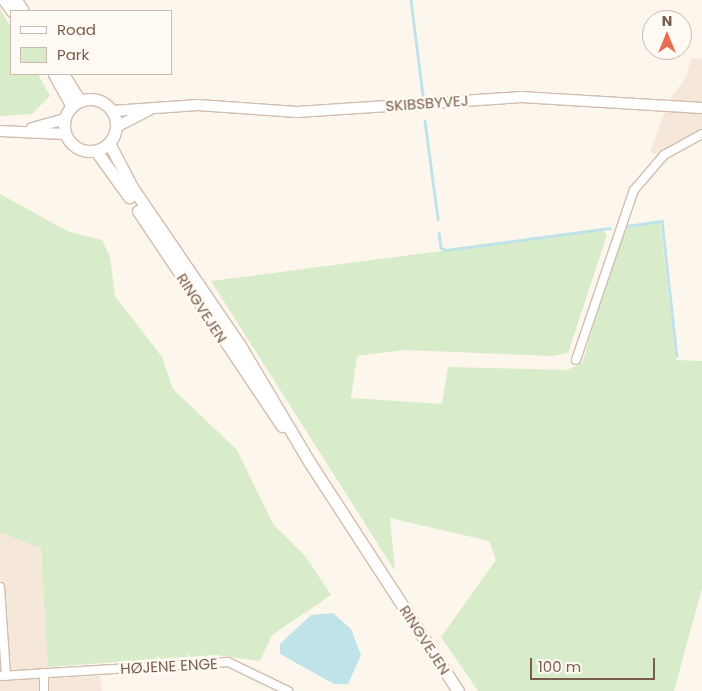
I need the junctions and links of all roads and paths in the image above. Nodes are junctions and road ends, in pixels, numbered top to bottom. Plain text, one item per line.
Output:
1 (55, 75) edge
2 (63, 75) edge
3 (76, 104) junction
4 (702, 108) edge
5 (152, 109) junction
6 (112, 111) junction
7 (64, 119) junction
8 (116, 127) junction
9 (25, 130) junction
10 (0, 131) edge
11 (65, 134) junction
12 (702, 134) edge
13 (109, 143) junction
14 (96, 151) junction
15 (576, 360) dead end
16 (310, 464) junction
17 (0, 587) edge
18 (44, 673) junction
19 (3, 676) edge
20 (44, 691) edge
21 (288, 691) edge
22 (458, 691) edge

1 - 3 main road
2 - 3 main road
3 - 6 main road
3 - 7 main road
4 - 5 street, SKIBSBYVEJ
5 - 6 street, SKIBSBYVEJ
5 - 8 street, SKIBSBYVEJ
6 - 8 main road
7 - 9 street
7 - 11 main road
8 - 13 main road
9 - 10 street
9 - 11 street
11 - 14 main road
12 - 15 street
13 - 14 main road
13 - 16 main road, RINGVEJEN
14 - 16 main road, RINGVEJEN
16 - 22 main road, RINGVEJEN
17 - 19 street, HØJENE ENGE
18 - 19 street, HØJENE ENGE
18 - 20 street
18 - 21 street, HØJENE ENGE

